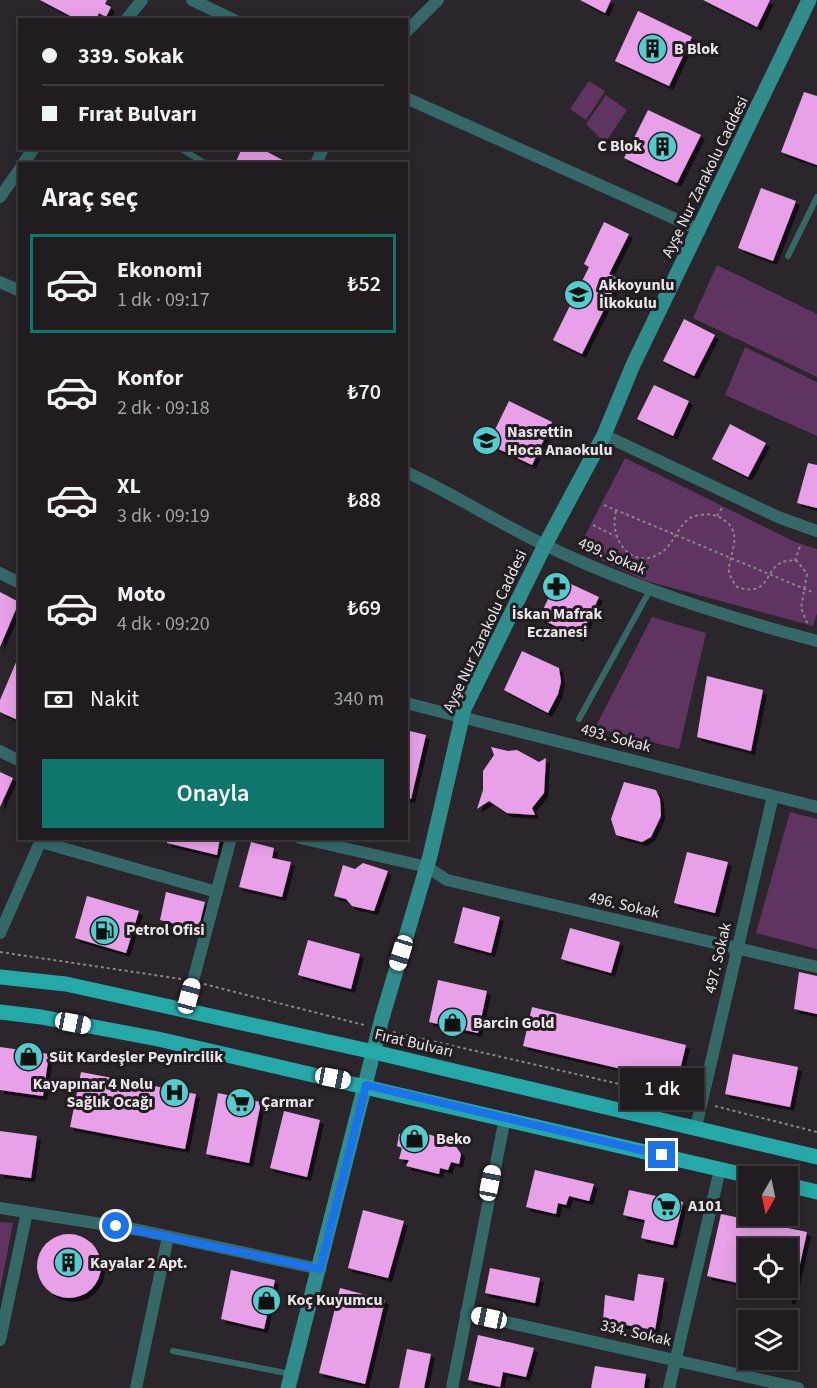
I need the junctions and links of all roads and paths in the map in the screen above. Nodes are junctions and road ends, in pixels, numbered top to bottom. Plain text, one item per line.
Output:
1 (142, 0) edge
2 (192, 0) edge
3 (438, 0) edge
4 (809, 0) edge
5 (128, 18) edge
6 (230, 18) edge
7 (408, 30) edge
8 (408, 99) edge
9 (183, 150) edge
10 (203, 162) edge
11 (18, 172) edge
12 (0, 197) edge
13 (817, 197) edge
14 (700, 230) junction
15 (788, 256) dead end
16 (0, 282) edge
17 (18, 290) edge
18 (604, 435) junction
19 (408, 473) edge
20 (604, 505) dead end
21 (724, 505) dead end
22 (616, 511) junction
23 (717, 516) junction
24 (594, 525) dead end
25 (817, 531) edge
26 (676, 535) junction
27 (615, 536) junction
28 (545, 545) junction
29 (800, 546) dead end
30 (732, 558) junction
31 (795, 561) junction
32 (0, 573) edge
33 (770, 575) junction
34 (18, 582) edge
35 (650, 590) junction
36 (805, 590) junction
37 (812, 592) dead end
38 (815, 640) edge
39 (408, 703) edge
40 (463, 716) junction
41 (579, 719) dead end
42 (0, 751) edge
43 (18, 760) edge
44 (773, 796) junction
45 (817, 807) edge
46 (41, 840) edge
47 (230, 840) edge
48 (309, 840) edge
49 (427, 867) junction
50 (217, 892) junction
51 (0, 933) edge
52 (737, 949) junction
53 (0, 952) edge
54 (817, 967) edge
55 (0, 977) edge
56 (193, 981) junction
57 (185, 1011) junction
58 (0, 1012) edge
59 (379, 1029) junction
60 (374, 1052) junction
61 (366, 1085) junction
62 (702, 1102) junction
63 (505, 1118) junction
64 (696, 1127) junction
65 (817, 1131) edge
66 (817, 1157) edge
67 (720, 1169) junction
68 (738, 1173) edge
69 (798, 1187) edge
70 (817, 1192) edge
71 (0, 1208) edge
72 (27, 1212) junction
73 (168, 1237) junction
74 (320, 1269) junction
75 (466, 1313) junction
76 (0, 1340) edge
77 (173, 1351) dead end
78 (675, 1359) junction
79 (290, 1381) edge
80 (136, 1388) edge
81 (452, 1388) edge
82 (669, 1388) edge
83 (798, 1388) edge

1 - 5 street
2 - 6 street
3 - 7 street
4 - 14 street, Ayşe Nur Zarakolu Caddesi
8 - 14 street
9 - 10 lane
11 - 12 street
13 - 15 lane
14 - 18 street, Ayşe Nur Zarakolu Caddesi
16 - 17 street
18 - 25 street
18 - 28 street, Ayşe Nur Zarakolu Caddesi
19 - 28 street, 499. Sokak
20 - 22 path
21 - 23 path
22 - 26 path
22 - 27 path
23 - 26 path
23 - 30 path
24 - 27 path
26 - 27 path
26 - 30 path
28 - 35 street, 499. Sokak
28 - 40 street, Ayşe Nur Zarakolu Caddesi
29 - 31 path
30 - 33 path
30 - 33 path
31 - 33 path
31 - 36 path
32 - 34 street
33 - 36 path
35 - 38 street, 499. Sokak
35 - 41 lane
36 - 37 path
36 - 38 path
39 - 40 street, 493. Sokak
40 - 44 street, 493. Sokak
40 - 49 street, Ayşe Nur Zarakolu Caddesi
42 - 43 street
44 - 45 street, 493. Sokak
44 - 52 street, 497. Sokak
46 - 50 street
46 - 51 street
47 - 50 street
48 - 49 street, 496. Sokak
49 - 52 street, 496. Sokak
49 - 59 street, Ayşe Nur Zarakolu Caddesi
50 - 56 street
52 - 54 street, 496. Sokak
52 - 62 street, 497. Sokak
53 - 56 path
55 - 57 main road, Fırat Bulvarı
56 - 57 street
56 - 59 path
57 - 60 main road, Fırat Bulvarı
58 - 61 main road
59 - 60 street, Ayşe Nur Zarakolu Caddesi
59 - 62 path
60 - 61 street, Ayşe Nur Zarakolu Caddesi
60 - 64 main road, Fırat Bulvarı
61 - 63 main road
61 - 74 street, Ayşe Nur Zarakolu Caddesi
62 - 64 street, 497. Sokak
62 - 65 path
63 - 67 main road
63 - 75 street
64 - 66 main road, Fırat Bulvarı
67 - 68 main road
67 - 78 street
69 - 70 main road
71 - 72 street
72 - 73 street
72 - 76 street
73 - 74 street
73 - 80 street
74 - 79 street, Ayşe Nur Zarakolu Caddesi
75 - 78 street, 334. Sokak
75 - 81 street
77 - 79 lane
78 - 82 street
78 - 83 street, 334. Sokak

